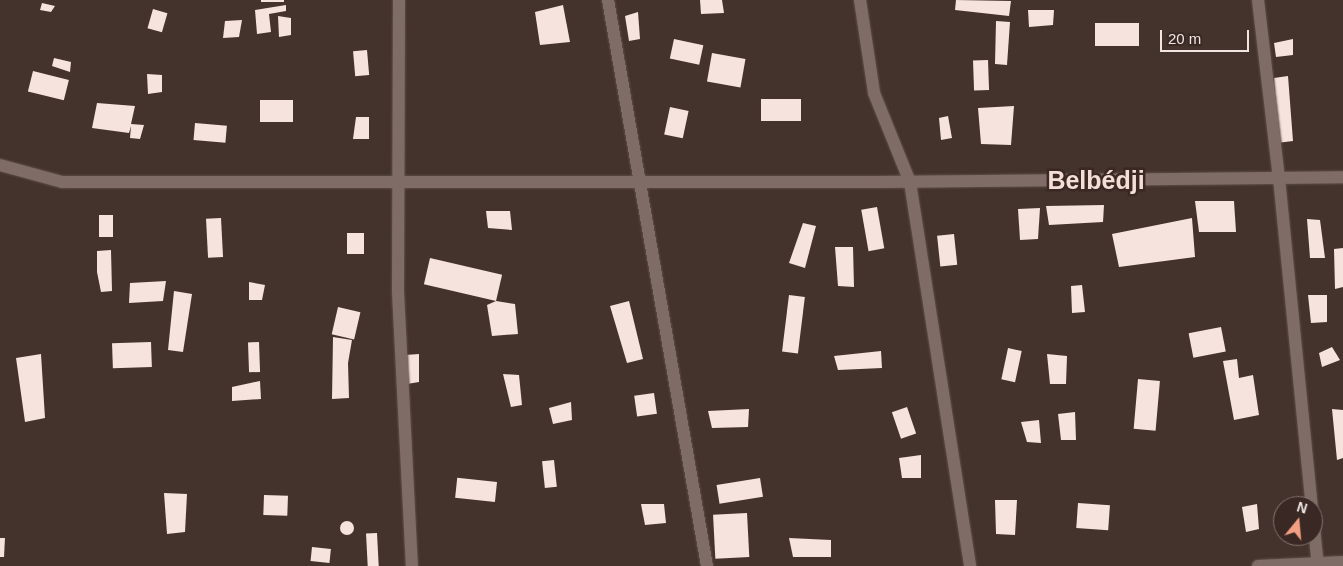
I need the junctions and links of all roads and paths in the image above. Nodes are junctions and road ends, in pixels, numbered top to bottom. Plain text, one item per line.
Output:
1 (399, 0) edge
2 (608, 0) edge
3 (860, 0) edge
4 (1258, 0) edge
5 (0, 164) edge
6 (1279, 178) junction
7 (1343, 178) edge
8 (398, 182) junction
9 (642, 182) junction
10 (910, 182) junction
11 (1311, 496) edge
12 (1316, 546) edge
13 (1343, 562) edge
14 (1318, 564) edge
15 (412, 566) edge
16 (707, 566) edge
17 (970, 566) edge
18 (1258, 566) edge

1 - 8 street
2 - 9 street
3 - 10 street
4 - 6 street
5 - 8 street
6 - 7 street
6 - 10 street
6 - 11 street
8 - 9 street
8 - 15 street
9 - 10 street
9 - 16 street
10 - 17 street
12 - 14 street
13 - 14 street
14 - 18 street

